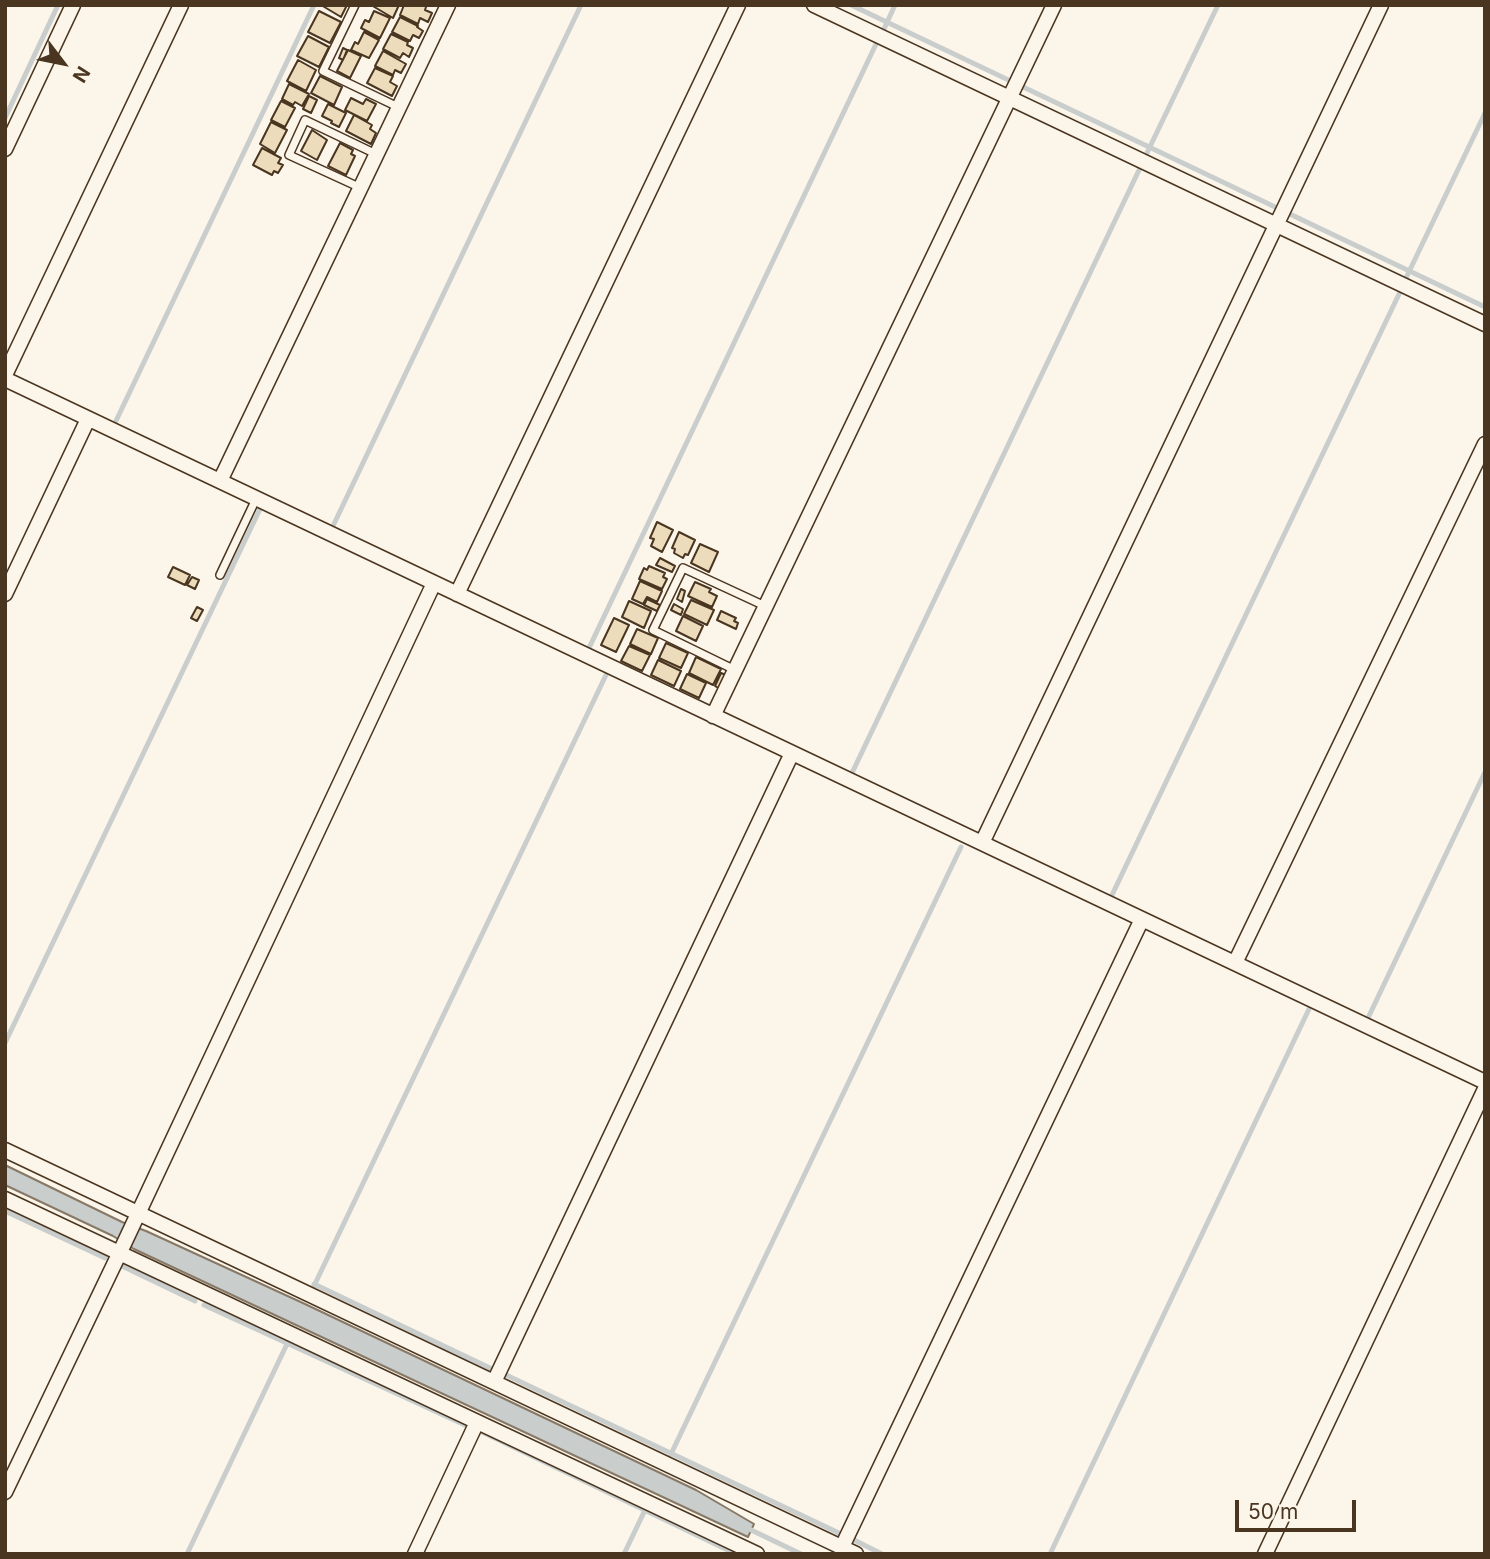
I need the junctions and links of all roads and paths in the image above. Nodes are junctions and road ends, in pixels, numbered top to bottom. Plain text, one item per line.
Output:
1 (73, 5) edge
2 (181, 5) edge
3 (355, 5) edge
4 (738, 5) edge
5 (814, 5) edge
6 (1054, 5) edge
7 (1381, 5) edge
8 (444, 7) edge
9 (1012, 95) junction
10 (399, 108) junction
11 (5, 149) edge
12 (377, 154) junction
13 (361, 188) junction
14 (1281, 216) junction
15 (1485, 324) edge
16 (5, 377) edge
17 (88, 419) junction
18 (1485, 444) edge
19 (220, 481) junction
20 (256, 499) junction
21 (220, 575) dead end
22 (433, 583) junction
23 (5, 594) edge
24 (457, 594) junction
25 (765, 607) junction
26 (736, 670) junction
27 (713, 716) junction
28 (792, 753) junction
29 (982, 843) junction
30 (1142, 919) junction
31 (1235, 963) junction
32 (1485, 1082) edge
33 (1485, 1089) edge
34 (5, 1150) edge
35 (5, 1199) edge
36 (136, 1217) junction
37 (120, 1251) junction
38 (494, 1382) junction
39 (477, 1422) junction
40 (5, 1492) edge
41 (842, 1547) junction
42 (415, 1554) edge
43 (757, 1554) edge
44 (856, 1554) edge
45 (1265, 1554) edge

1 - 11 street
2 - 16 street
3 - 10 lane
4 - 24 street
5 - 9 street
6 - 9 street
7 - 14 street
8 - 10 street
9 - 14 street
9 - 25 street
10 - 12 street
12 - 13 street
12 - 13 lane
13 - 19 street
14 - 15 street
14 - 29 street
16 - 17 street
17 - 19 street
17 - 23 street
18 - 31 street
19 - 20 street
20 - 21 lane
20 - 22 street
22 - 24 street
22 - 36 street
24 - 27 street
25 - 26 street
25 - 26 lane
26 - 27 street
27 - 28 street
28 - 29 street
28 - 38 street
29 - 30 street
30 - 31 street
30 - 41 street
31 - 32 street
33 - 45 street
34 - 36 street
35 - 37 street
36 - 37 street
36 - 38 street
37 - 39 street
37 - 40 street
38 - 41 street
39 - 42 street
39 - 43 street
41 - 44 street

